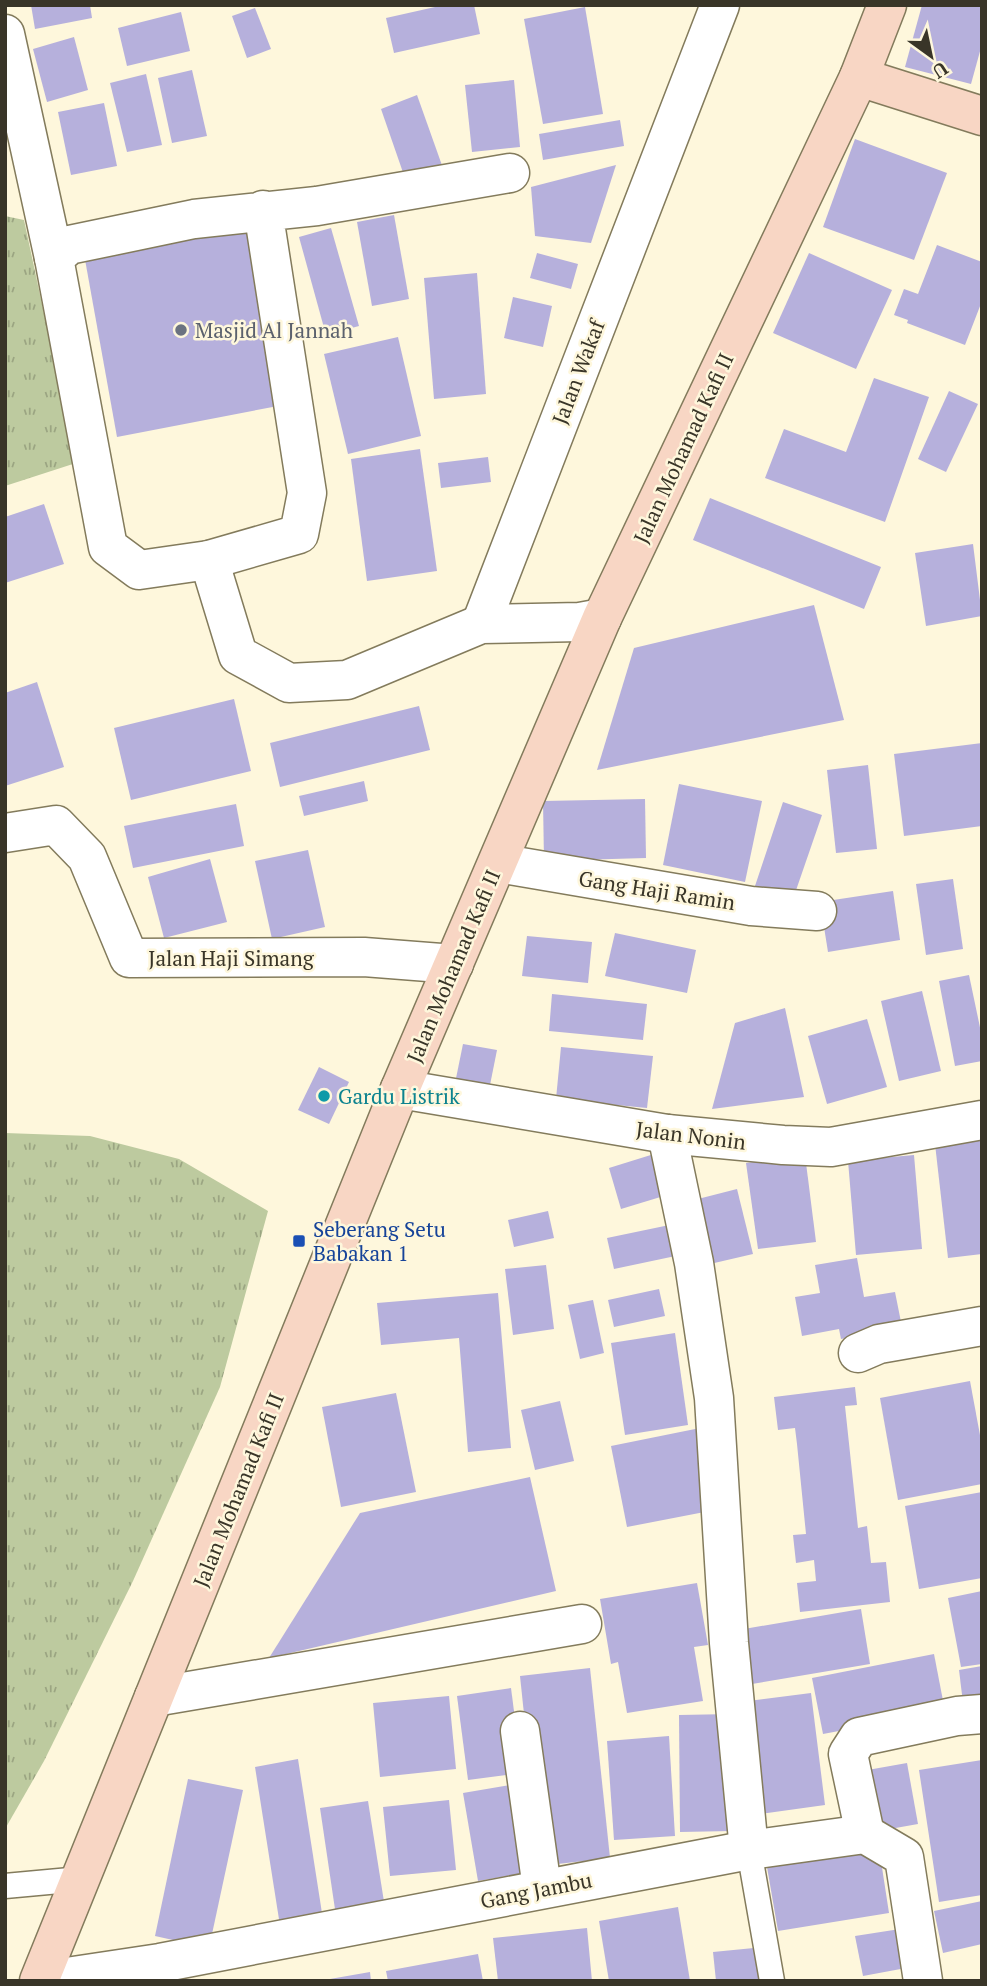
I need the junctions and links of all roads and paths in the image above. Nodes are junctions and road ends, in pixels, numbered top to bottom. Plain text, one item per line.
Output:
1 (720, 5) edge
2 (887, 5) edge
3 (5, 34) edge
4 (859, 77) junction
5 (982, 116) edge
6 (510, 173) dead end
7 (262, 210) junction
8 (54, 258) junction
9 (209, 560) junction
10 (591, 620) junction
11 (493, 624) junction
12 (5, 833) edge
13 (498, 863) junction
14 (817, 911) dead end
15 (454, 964) junction
16 (400, 1089) junction
17 (982, 1120) edge
18 (667, 1134) junction
19 (982, 1326) edge
20 (858, 1353) dead end
21 (582, 1624) dead end
22 (154, 1697) junction
23 (982, 1714) edge
24 (520, 1731) dead end
25 (865, 1834) junction
26 (748, 1850) junction
27 (81, 1879) junction
28 (5, 1886) edge
29 (542, 1888) junction
30 (40, 1981) edge
31 (772, 1981) edge
32 (923, 1981) edge

1 - 11 street, Jalan Wakaf
2 - 4 main road, Jalan Mohamad Kafi II
3 - 8 street
4 - 5 main road
4 - 10 main road, Jalan Mohamad Kafi II
6 - 7 street
7 - 8 street
7 - 9 street
8 - 9 street
9 - 11 street
10 - 11 street
10 - 13 main road, Jalan Mohamad Kafi II
12 - 15 street, Jalan Haji Simang
13 - 14 street, Gang Haji Ramin
13 - 15 main road, Jalan Mohamad Kafi II
15 - 16 main road, Jalan Mohamad Kafi II
16 - 18 street, Jalan Nonin
16 - 22 main road, Jalan Mohamad Kafi II
17 - 18 street, Jalan Nonin
18 - 26 street
19 - 20 street
21 - 22 street
22 - 27 main road, Jalan Mohamad Kafi II
23 - 25 street
24 - 29 street
25 - 26 street, Gang Jambu
25 - 32 street
26 - 29 street, Gang Jambu
26 - 31 lane
27 - 28 lane
27 - 30 main road, Jalan Mohamad Kafi II
29 - 30 street, Gang Jambu

